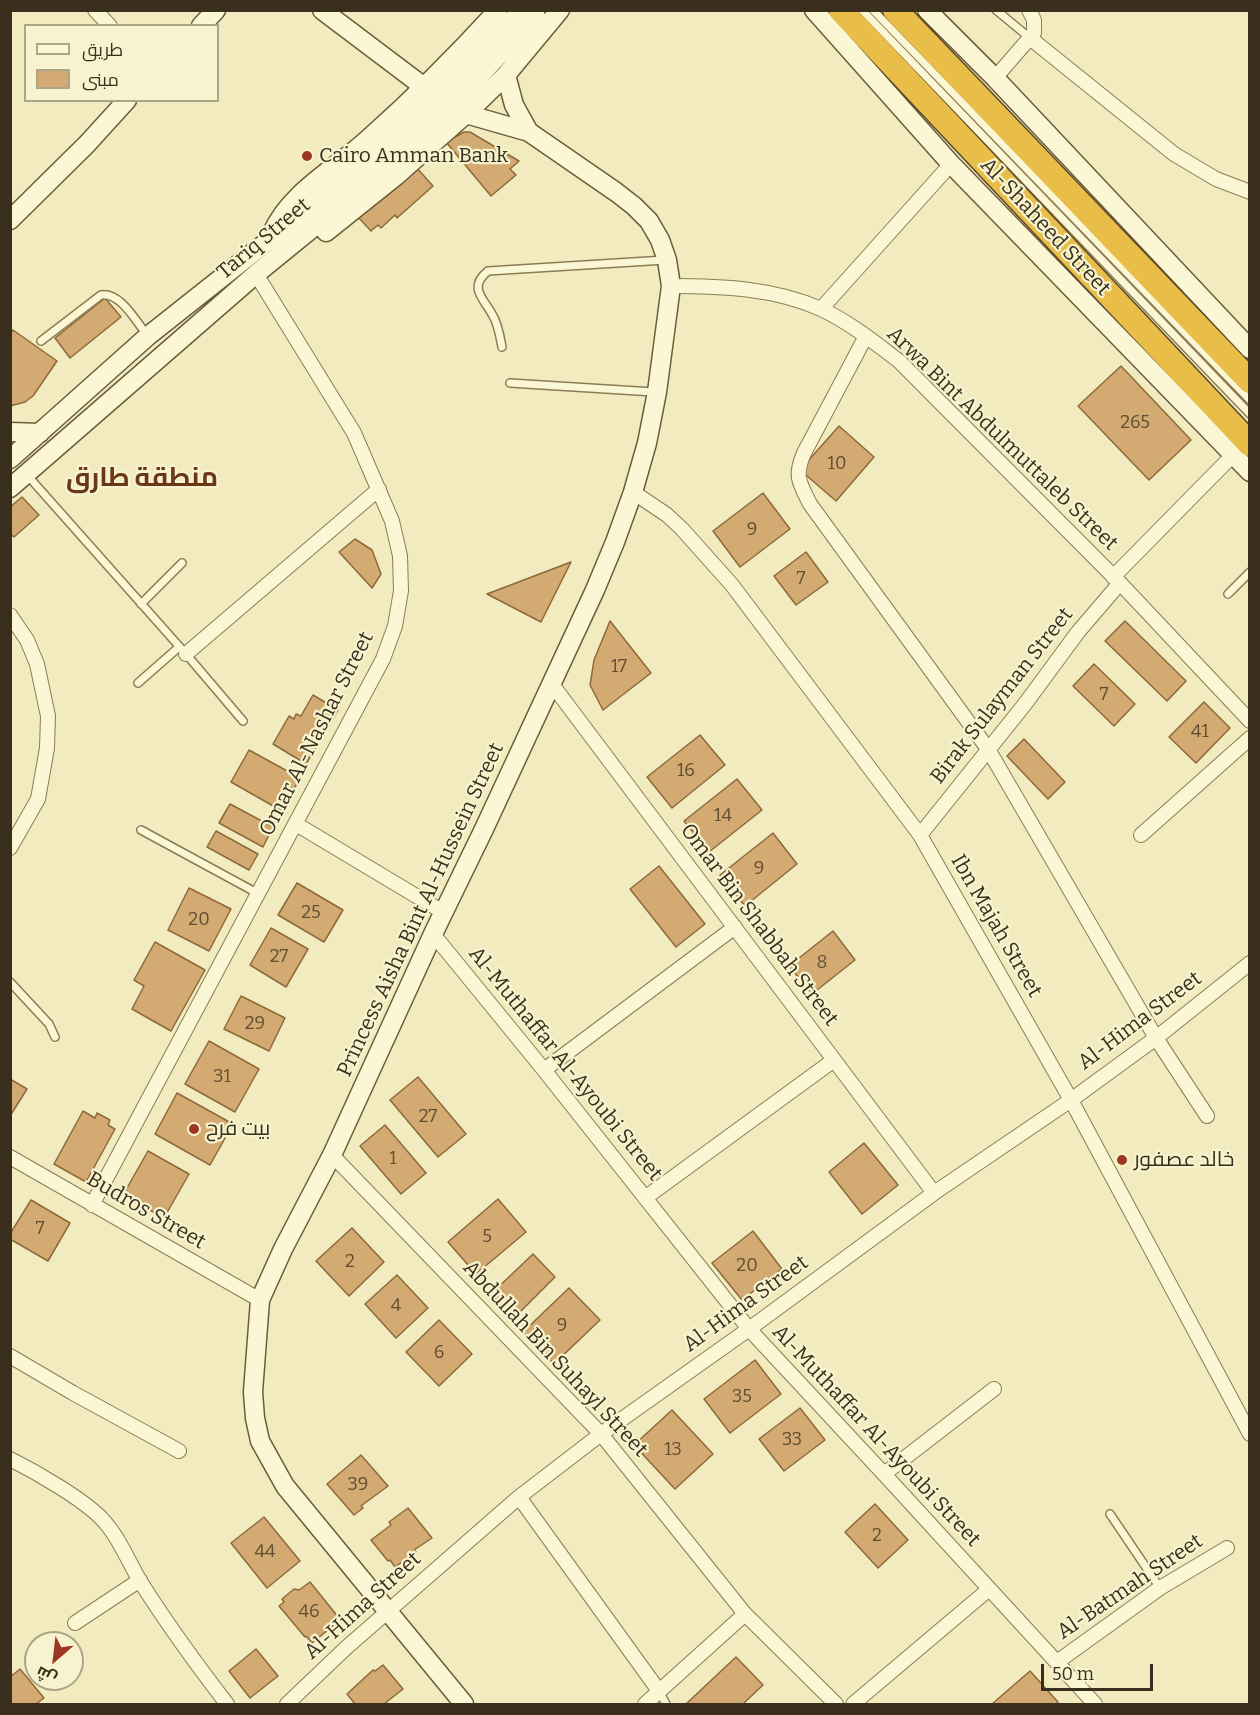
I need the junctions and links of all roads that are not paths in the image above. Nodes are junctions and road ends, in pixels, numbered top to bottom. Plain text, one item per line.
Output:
1 (95, 10) edge
2 (216, 10) edge
3 (322, 10) edge
4 (498, 10) edge
5 (560, 10) edge
6 (814, 10) edge
7 (842, 10) edge
8 (862, 10) edge
9 (873, 10) edge
10 (895, 10) edge
11 (927, 10) edge
12 (996, 10) edge
13 (1029, 10) edge
14 (529, 13) edge
15 (108, 24) edge
16 (203, 24) edge
17 (1030, 38) junction
18 (506, 75) junction
19 (995, 78) junction
20 (424, 87) junction
21 (125, 102) edge
22 (466, 114) junction
23 (529, 132) junction
24 (951, 164) junction
25 (1250, 192) edge
26 (10, 220) edge
27 (269, 240) junction
28 (286, 249) junction
29 (667, 260) junction
30 (256, 274) junction
31 (670, 286) junction
32 (821, 309) junction
33 (148, 336) junction
34 (866, 336) junction
35 (41, 340) dead end
36 (502, 347) dead end
37 (1250, 349) edge
38 (1250, 381) edge
39 (510, 383) dead end
40 (657, 392) junction
41 (1250, 400) edge
42 (1250, 414) edge
43 (10, 432) edge
44 (40, 433) junction
45 (1241, 449) edge
46 (10, 459) edge
47 (1250, 472) edge
48 (26, 474) junction
49 (10, 488) edge
50 (379, 489) junction
51 (633, 492) junction
52 (182, 563) dead end
53 (1250, 572) edge
54 (1116, 580) junction
55 (1228, 594) dead end
56 (141, 604) junction
57 (10, 615) edge
58 (182, 651) junction
59 (550, 683) junction
60 (138, 684) dead end
61 (243, 721) dead end
62 (1250, 721) edge
63 (1250, 738) edge
64 (988, 749) junction
65 (296, 824) junction
66 (141, 830) dead end
67 (920, 835) junction
68 (1142, 835) dead end
69 (10, 848) edge
70 (257, 893) junction
71 (443, 912) junction
72 (735, 927) junction
73 (433, 934) junction
74 (1250, 963) edge
75 (10, 982) edge
76 (55, 1037) dead end
77 (1156, 1038) junction
78 (834, 1059) junction
79 (544, 1070) junction
80 (1071, 1100) junction
81 (1207, 1116) dead end
82 (332, 1155) junction
83 (10, 1157) edge
84 (934, 1193) junction
85 (645, 1198) junction
86 (92, 1205) junction
87 (260, 1300) junction
88 (749, 1329) junction
89 (10, 1356) edge
90 (994, 1389) dead end
91 (601, 1434) junction
92 (1250, 1434) edge
93 (179, 1451) dead end
94 (10, 1459) edge
95 (884, 1474) junction
96 (519, 1497) junction
97 (1110, 1514) dead end
98 (1227, 1548) dead end
99 (140, 1580) junction
100 (1160, 1588) junction
101 (988, 1590) junction
102 (387, 1611) junction
103 (745, 1614) junction
104 (75, 1623) dead end
105 (1057, 1662) junction
106 (659, 1690) junction
107 (227, 1704) edge
108 (287, 1704) edge
109 (464, 1704) edge
110 (645, 1704) edge
111 (666, 1704) edge
112 (836, 1704) edge
113 (853, 1704) edge
114 (1095, 1704) edge

1 - 15 street
2 - 16 street
3 - 20 street
4 - 20 street
5 - 18 street
6 - 24 street
7 - 45 highway, Al-Shaheed Street
8 - 42 lane
9 - 41 lane
10 - 38 highway, Al-Shaheed Street
11 - 19 street
12 - 17 lane
13 - 17 street
14 - 27 street, Tariq Street
14 - 28 street, Tariq Street
17 - 19 street
17 - 25 street
18 - 22 street
18 - 23 street, Princess Aisha Bint Al-Hussein Street
19 - 37 street
20 - 27 street
21 - 26 street
22 - 23 street, Princess Aisha Bint Al-Hussein Street
22 - 28 street
23 - 29 street, Princess Aisha Bint Al-Hussein Street
24 - 32 street
24 - 45 street
27 - 33 street, Tariq Street
28 - 30 street, Tariq Street
29 - 31 street, Princess Aisha Bint Al-Hussein Street
29 - 36 lane
30 - 48 street, Tariq Street
30 - 50 street, Omar Al-Nashar Street
31 - 32 street, Arwa Bint Abdulmuttaleb Street
31 - 40 street, Princess Aisha Bint Al-Hussein Street
32 - 34 street, Arwa Bint Abdulmuttaleb Street
33 - 35 lane
33 - 44 street, Tariq Street
34 - 54 street, Arwa Bint Abdulmuttaleb Street
34 - 64 street
39 - 40 lane
40 - 51 street, Princess Aisha Bint Al-Hussein Street
43 - 44 street
44 - 46 street, Tariq Street
45 - 47 street
45 - 54 street, Birak Sulayman Street
48 - 49 street, Tariq Street
48 - 56 lane
50 - 58 street
50 - 65 street, Omar Al-Nashar Street
51 - 59 street, Princess Aisha Bint Al-Hussein Street
51 - 67 street, Ibn Majah Street
52 - 56 lane
53 - 55 lane
54 - 62 street, Arwa Bint Abdulmuttaleb Street
54 - 64 street, Birak Sulayman Street
56 - 58 lane
57 - 69 street
58 - 60 lane
58 - 61 lane
59 - 71 street, Princess Aisha Bint Al-Hussein Street
59 - 72 street, Omar Bin Shabbah Street
63 - 68 street
64 - 67 street, Birak Sulayman Street
64 - 77 street
65 - 70 street, Omar Al-Nashar Street
65 - 71 street
66 - 70 lane
67 - 80 street, Ibn Majah Street
70 - 86 street, Omar Al-Nashar Street
71 - 73 street, Princess Aisha Bint Al-Hussein Street
72 - 78 street, Omar Bin Shabbah Street
72 - 79 street
73 - 79 street, Al-Muthaffar Al-Ayoubi Street
73 - 82 street, Princess Aisha Bint Al-Hussein Street
74 - 77 street, Al-Hima Street
75 - 76 lane
77 - 80 street, Al-Hima Street
77 - 81 street
78 - 84 street, Omar Bin Shabbah Street
78 - 85 street
79 - 85 street, Al-Muthaffar Al-Ayoubi Street
80 - 84 street, Al-Hima Street
80 - 92 street, Ibn Majah Street
82 - 87 street, Princess Aisha Bint Al-Hussein Street
82 - 91 street, Abdullah Bin Suhayl Street
83 - 86 street, Budros Street
84 - 88 street, Al-Hima Street
85 - 88 street, Al-Muthaffar Al-Ayoubi Street
86 - 87 street, Budros Street
87 - 102 street, Princess Aisha Bint Al-Hussein Street
88 - 91 street, Al-Hima Street
88 - 95 street, Al-Muthaffar Al-Ayoubi Street
89 - 93 street
90 - 95 street
91 - 96 street, Al-Hima Street
91 - 103 street, Abdullah Bin Suhayl Street
94 - 99 street
95 - 101 street, Al-Muthaffar Al-Ayoubi Street
96 - 102 street, Al-Hima Street
96 - 106 street
97 - 100 lane
98 - 100 street, Al-Batmah Street
99 - 104 street
99 - 107 street
100 - 105 street, Al-Batmah Street
101 - 105 street, Al-Muthaffar Al-Ayoubi Street
101 - 113 street
102 - 108 street, Al-Hima Street
102 - 109 street, Princess Aisha Bint Al-Hussein Street
103 - 106 street
103 - 112 street, Abdullah Bin Suhayl Street
105 - 114 street, Al-Muthaffar Al-Ayoubi Street
106 - 110 street
106 - 111 lane

